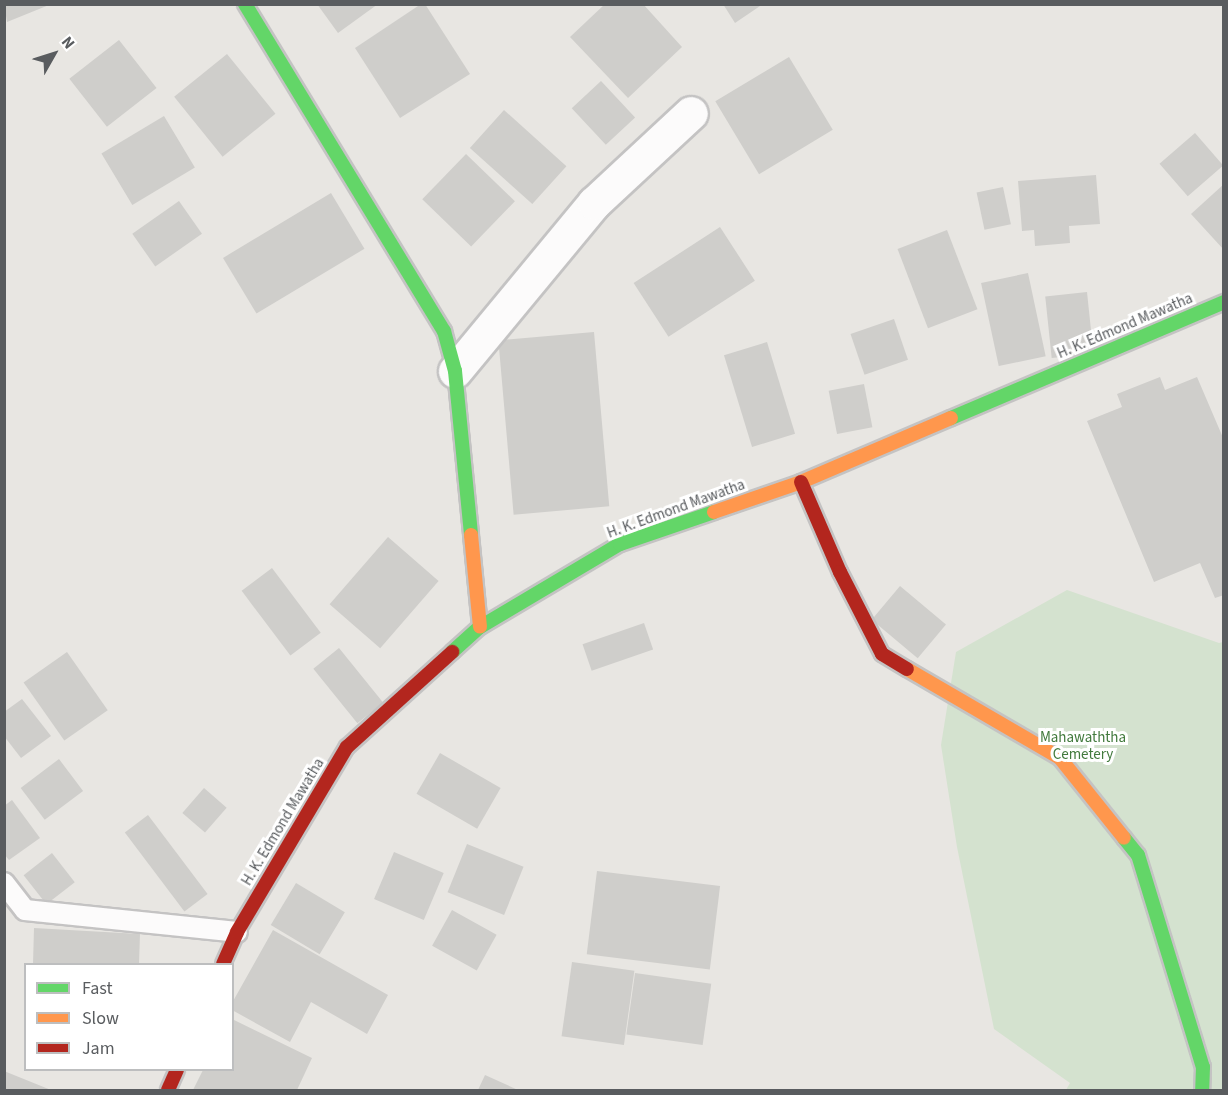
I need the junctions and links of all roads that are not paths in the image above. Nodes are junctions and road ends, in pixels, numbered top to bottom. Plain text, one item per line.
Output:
1 (245, 4) edge
2 (691, 113) dead end
3 (1224, 302) edge
4 (455, 371) junction
5 (801, 482) junction
6 (480, 627) junction
7 (4, 883) edge
8 (237, 932) junction
9 (223, 963) edge
10 (177, 1071) edge
11 (168, 1090) edge
12 (1202, 1090) edge

1 - 4 street
2 - 4 street
3 - 5 street, H. K. Edmond Mawatha
4 - 6 street
5 - 6 street, H. K. Edmond Mawatha
5 - 12 street
6 - 8 street, H. K. Edmond Mawatha
7 - 8 lane
8 - 9 street, H. K. Edmond Mawatha
10 - 11 street

